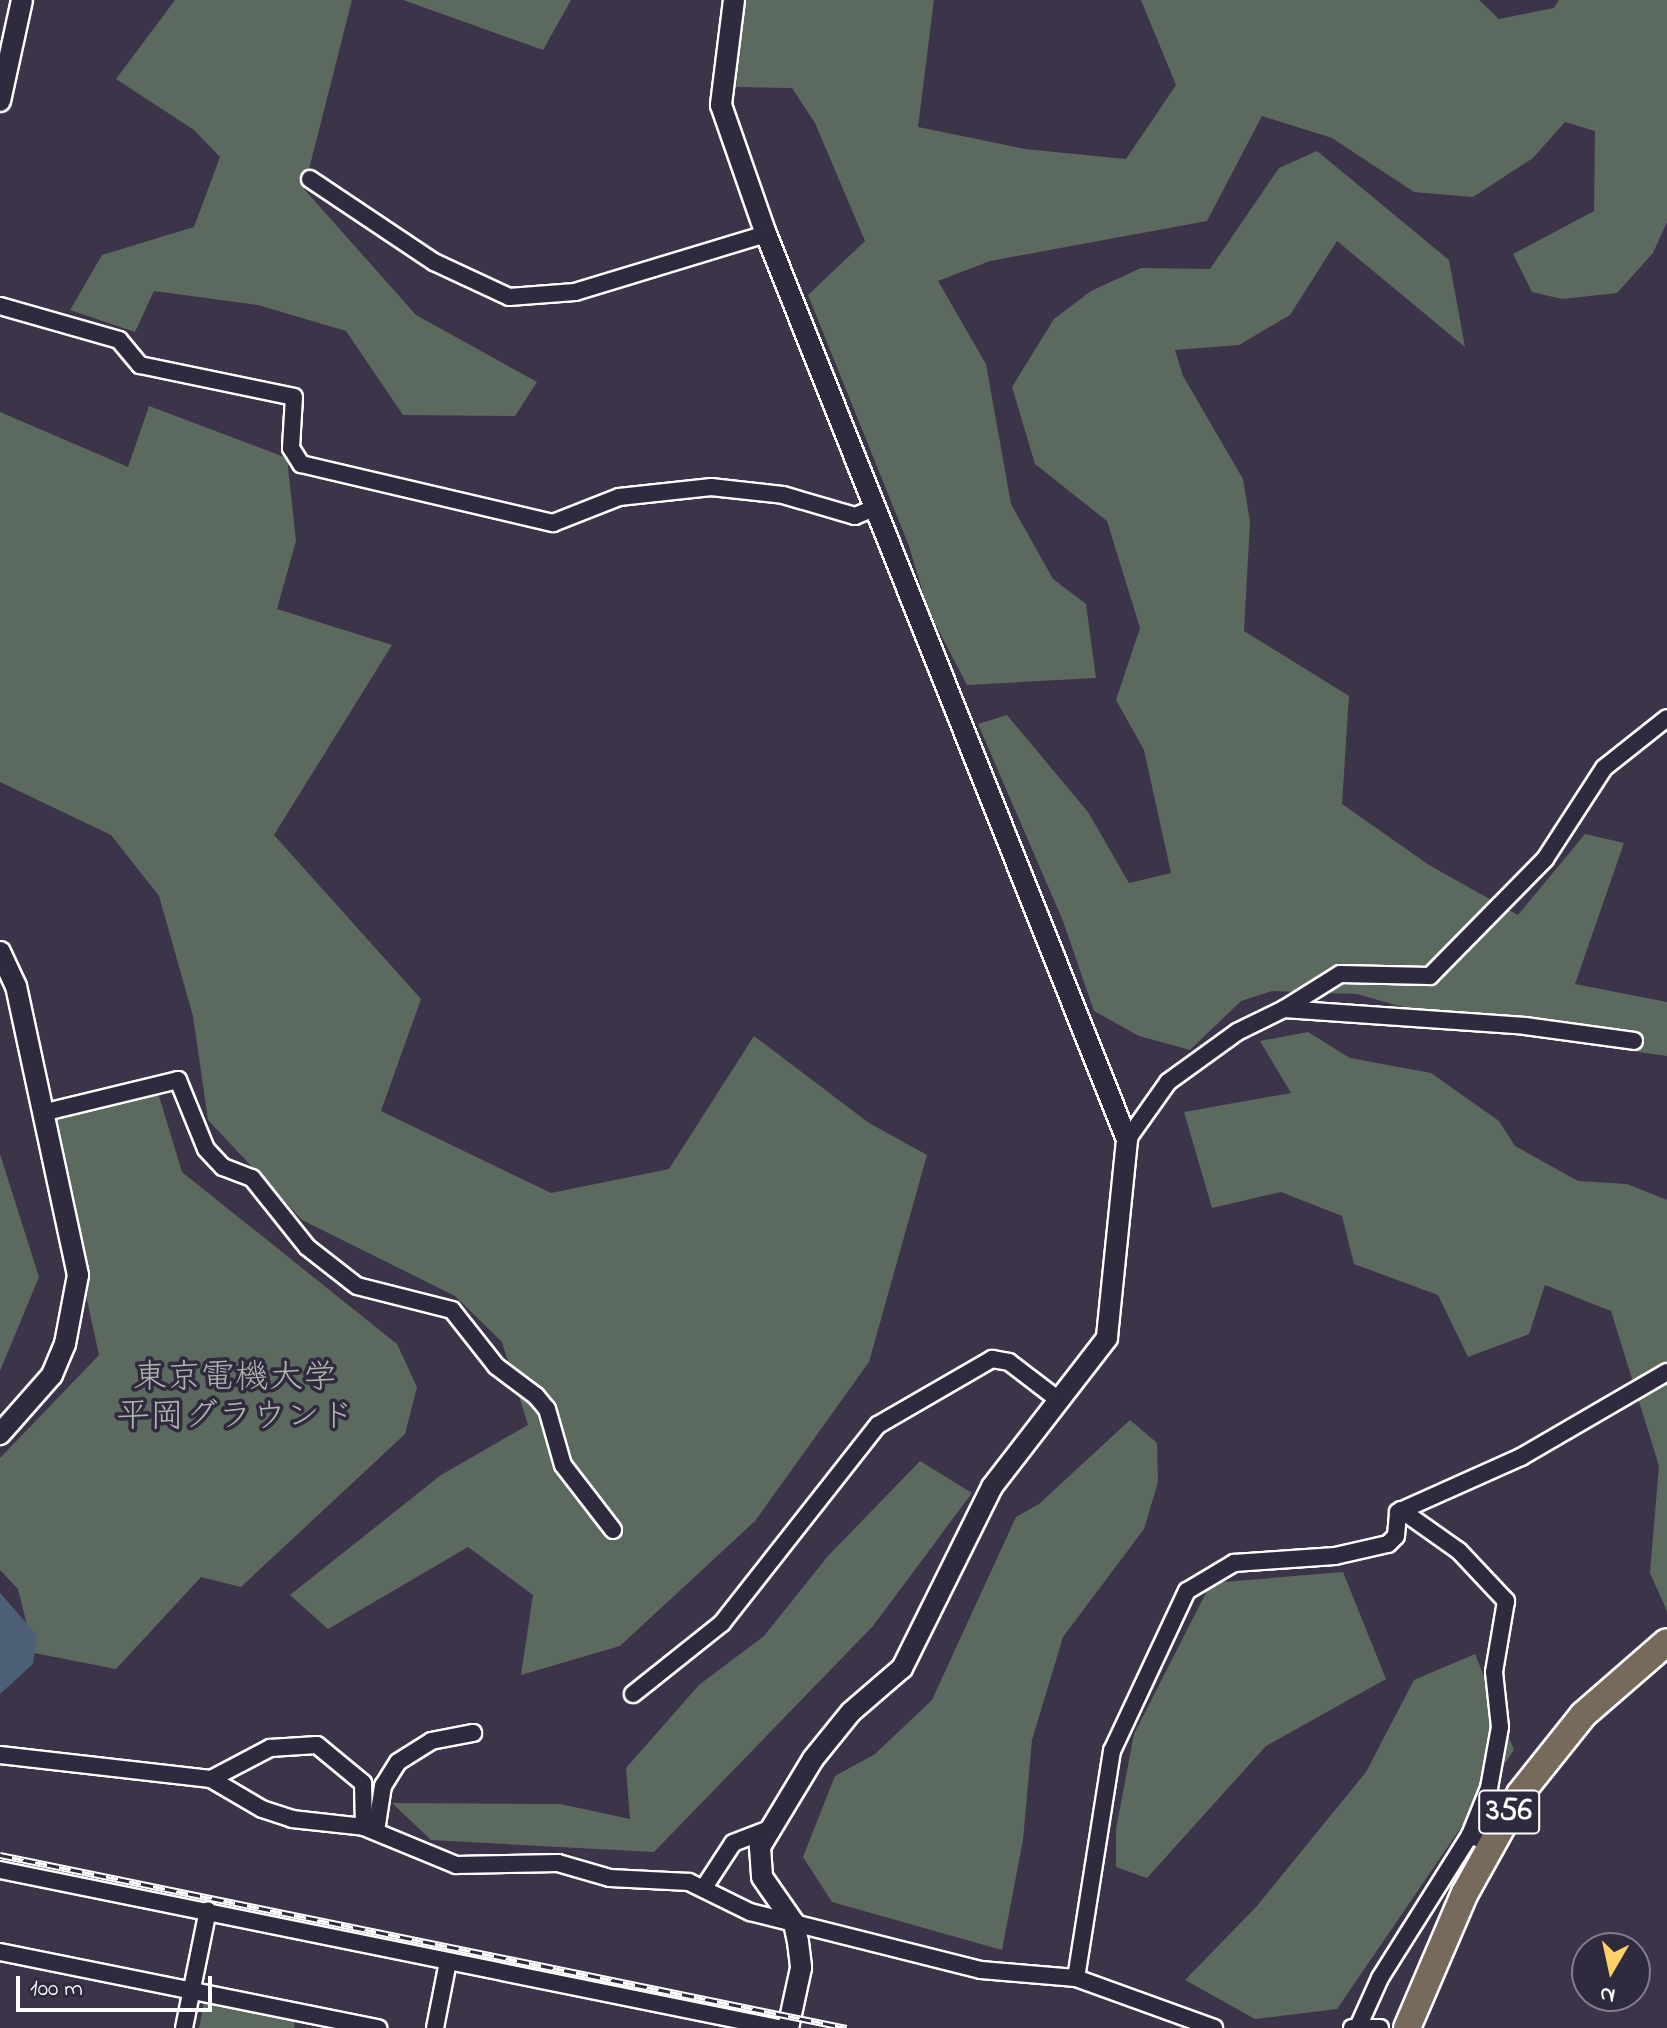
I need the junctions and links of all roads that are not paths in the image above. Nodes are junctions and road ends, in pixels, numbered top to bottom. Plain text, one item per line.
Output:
1 (22, 0) edge
2 (734, 0) edge
3 (0, 101) edge
4 (310, 179) dead end
5 (766, 234) junction
6 (0, 306) edge
7 (876, 507) junction
8 (1667, 718) edge
9 (0, 952) edge
10 (1284, 1009) junction
11 (1634, 1041) dead end
12 (46, 1112) junction
13 (1127, 1140) junction
14 (1667, 1372) edge
15 (1060, 1401) junction
16 (0, 1434) edge
17 (1401, 1510) junction
18 (613, 1530) dead end
19 (1667, 1642) edge
20 (633, 1694) dead end
21 (473, 1733) dead end
22 (0, 1755) edge
23 (211, 1779) junction
24 (370, 1829) junction
25 (769, 1829) junction
26 (1480, 1839) junction
27 (0, 1870) edge
28 (705, 1886) junction
29 (208, 1910) junction
30 (794, 1923) junction
31 (0, 1952) edge
32 (448, 1962) junction
33 (1076, 1978) junction
34 (192, 1990) junction
35 (298, 2020) edge
36 (695, 2021) edge
37 (1408, 2026) edge
38 (1358, 2027) edge
39 (184, 2028) edge
40 (378, 2028) edge
41 (435, 2028) edge
42 (778, 2028) edge
43 (788, 2028) edge
44 (1214, 2028) edge
45 (1352, 2028) edge
46 (1380, 2028) edge

1 - 3 street
2 - 5 street
4 - 5 street
5 - 7 street
6 - 7 street
7 - 13 street
8 - 10 street
9 - 12 street
10 - 11 street
10 - 13 street
12 - 16 street
12 - 18 street
13 - 15 street
14 - 17 street
15 - 20 street
15 - 25 street
17 - 26 street
17 - 33 street
19 - 26 highway, 356
21 - 24 street
22 - 23 street
23 - 24 street
23 - 24 street
24 - 28 street
25 - 28 street
25 - 30 street
26 - 37 highway, 356
26 - 38 street
27 - 29 street
28 - 30 street
29 - 32 street
29 - 34 street
30 - 33 street
30 - 43 street
31 - 34 street
32 - 36 street
32 - 41 street
33 - 44 street
34 - 35 street
34 - 39 street
35 - 40 street
36 - 42 street
38 - 45 street
38 - 46 street

